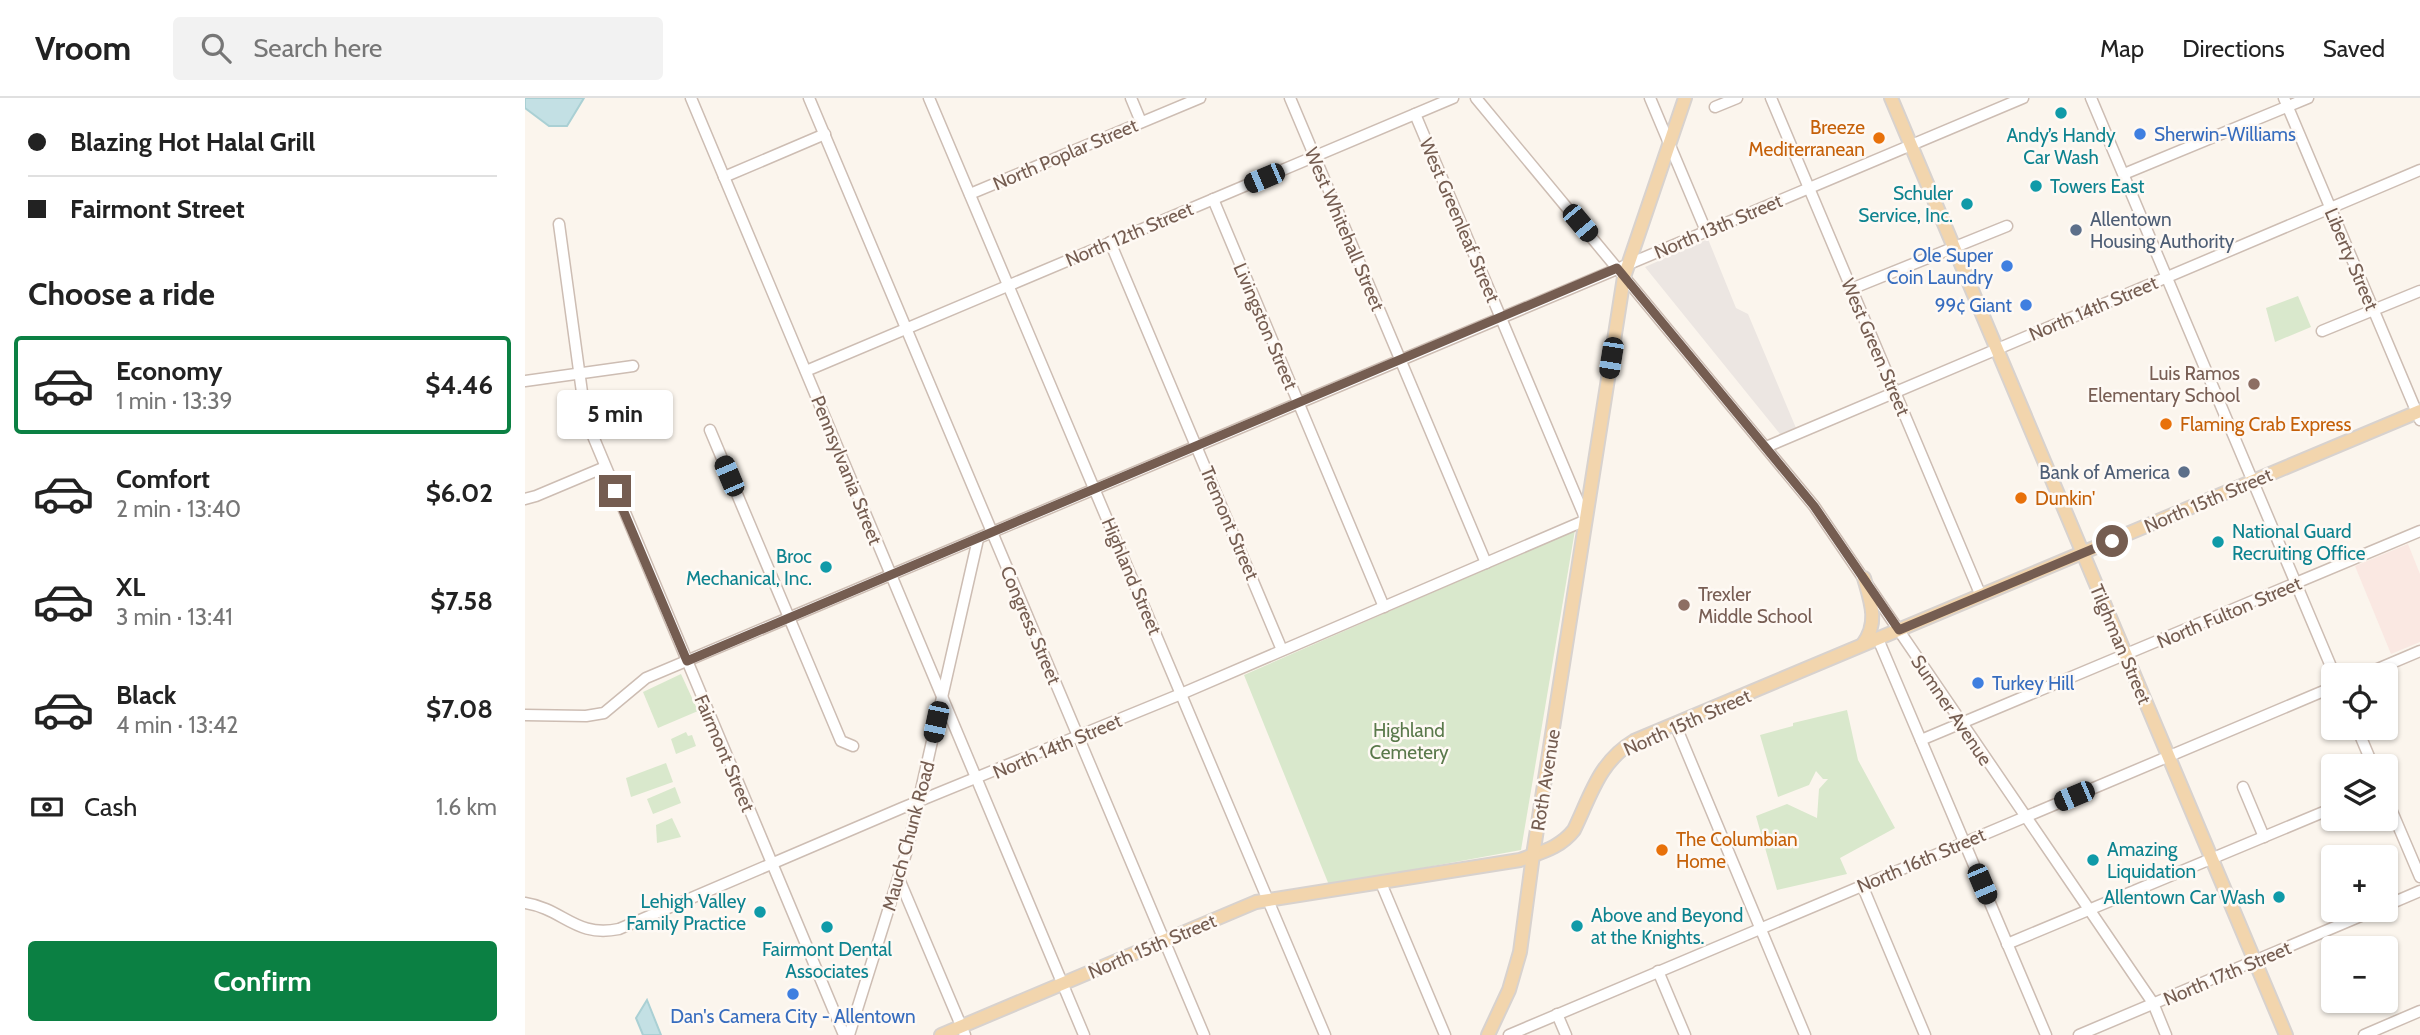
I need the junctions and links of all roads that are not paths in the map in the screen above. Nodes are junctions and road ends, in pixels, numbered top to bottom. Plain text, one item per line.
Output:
1 (691, 98) edge
2 (809, 98) edge
3 (929, 98) edge
4 (1131, 98) edge
5 (1200, 98) edge
6 (1290, 98) edge
7 (1453, 98) edge
8 (1476, 98) edge
9 (1650, 98) edge
10 (1685, 98) edge
11 (1737, 98) edge
12 (1771, 98) edge
13 (1891, 98) edge
14 (2023, 98) edge
15 (2091, 98) edge
16 (2308, 98) edge
17 (2286, 102) edge
18 (1715, 107) dead end
19 (1415, 114) junction
20 (1141, 122) junction
21 (825, 134) junction
22 (1670, 145) junction
23 (1910, 145) junction
24 (1315, 156) junction
25 (2420, 170) edge
26 (2124, 174) junction
27 (724, 177) junction
28 (1809, 188) junction
29 (970, 194) junction
30 (1213, 199) junction
31 (2330, 208) junction
32 (559, 224) dead end
33 (2007, 226) dead end
34 (1706, 231) junction
35 (1110, 242) junction
36 (1954, 247) junction
37 (1631, 262) junction
38 (1621, 273) junction
39 (2168, 277) junction
40 (1009, 285) junction
41 (1851, 289) junction
42 (2420, 290) edge
43 (2374, 309) junction
44 (1501, 318) junction
45 (906, 328) junction
46 (2322, 331) dead end
47 (1996, 348) junction
48 (1400, 360) junction
49 (633, 366) dead end
50 (806, 371) junction
51 (579, 374) junction
52 (525, 380) edge
53 (1894, 392) junction
54 (1298, 403) junction
55 (2419, 414) edge
56 (710, 430) dead end
57 (1197, 446) junction
58 (1766, 447) junction
59 (605, 467) junction
60 (2252, 480) junction
61 (1095, 488) junction
62 (525, 499) edge
63 (1585, 520) junction
64 (2420, 531) edge
65 (993, 533) junction
66 (978, 539) junction
67 (2083, 553) junction
68 (1486, 563) junction
69 (890, 575) junction
70 (1864, 578) junction
71 (2297, 583) junction
72 (1981, 596) junction
73 (1384, 607) junction
74 (788, 618) junction
75 (1899, 630) junction
76 (1878, 639) junction
77 (1861, 646) junction
78 (1282, 650) junction
79 (2420, 651) edge
80 (2126, 655) junction
81 (687, 661) junction
82 (2330, 663) edge
83 (2392, 663) edge
84 (2321, 692) edge
85 (1181, 694) junction
86 (942, 696) junction
87 (525, 715) edge
88 (1961, 723) junction
89 (1675, 724) junction
90 (1079, 737) junction
91 (1921, 740) junction
92 (853, 746) dead end
93 (2168, 757) junction
94 (977, 779) junction
95 (2243, 787) dead end
96 (919, 802) junction
97 (2321, 813) edge
98 (2026, 816) junction
99 (2398, 825) edge
100 (2264, 837) junction
101 (1964, 842) junction
102 (1532, 855) junction
103 (2210, 859) junction
104 (772, 866) junction
105 (2420, 877) edge
106 (899, 879) junction
107 (1381, 883) junction
108 (1862, 885) junction
109 (2420, 891) edge
110 (2398, 900) edge
111 (1268, 901) junction
112 (525, 903) edge
113 (2089, 910) junction
114 (2347, 922) edge
115 (1760, 929) junction
116 (1165, 941) junction
117 (2007, 944) junction
118 (2255, 962) junction
119 (1658, 971) junction
120 (1063, 983) junction
121 (2153, 1003) junction
122 (857, 1008) junction
123 (2420, 1011) edge
124 (834, 1012) junction
125 (1557, 1014) junction
126 (963, 1031) edge
127 (846, 1035) edge
128 (941, 1035) edge
129 (1084, 1035) edge
130 (1205, 1035) edge
131 (1325, 1035) edge
132 (1445, 1035) edge
133 (1488, 1035) edge
134 (1509, 1035) edge
135 (1566, 1035) edge
136 (1685, 1035) edge
137 (1805, 1035) edge
138 (1926, 1035) edge
139 (2046, 1035) edge
140 (2079, 1035) edge
141 (2166, 1035) edge
142 (2286, 1035) edge
143 (2364, 1035) edge

1 - 27 street, Pennsylvania Street
2 - 21 street, Congress Street
3 - 29 street, Highland Street
4 - 20 street
5 - 20 street, North Poplar Street
6 - 24 street, West Whitehall Street
7 - 19 street, North 12th Street
8 - 38 street, Sumner Avenue
9 - 22 street
10 - 22 main road, Roth Avenue
11 - 18 street
12 - 28 street, West Green Street
13 - 23 main road, Tilghman Street
14 - 23 street, North 13th Street
15 - 26 street
16 - 17 street
17 - 26 street
17 - 31 street, Liberty Street
19 - 24 street, North 12th Street
19 - 44 street, West Greenleaf Street
20 - 29 street, North Poplar Street
21 - 27 street
21 - 45 street, Congress Street
22 - 34 street
22 - 37 main road, Roth Avenue
23 - 28 street, North 13th Street
23 - 36 main road, Tilghman Street
24 - 30 street, North 12th Street
24 - 48 street, West Whitehall Street
25 - 31 street, North 14th Street
26 - 39 street
27 - 50 street, Pennsylvania Street
28 - 34 street, North 13th Street
28 - 41 street, West Green Street
29 - 40 street, Highland Street
30 - 35 street, North 12th Street
30 - 54 street, Livingston Street
31 - 39 street, North 14th Street
31 - 43 street, Liberty Street
32 - 51 street, Fairmont Street
33 - 36 street
34 - 37 street, North 13th Street
35 - 40 street, North 12th Street
35 - 57 street, Tremont Street
36 - 41 street
36 - 47 main road, Tilghman Street
37 - 38 main road, Roth Avenue
38 - 44 street
38 - 58 street, Sumner Avenue
38 - 63 main road, Roth Avenue
39 - 47 street, North 14th Street
39 - 60 street
40 - 45 street, North 12th Street
40 - 61 street, Highland Street
41 - 53 street, West Green Street
42 - 43 street
43 - 46 street
43 - 55 street, Liberty Street
44 - 48 street
44 - 63 street, West Greenleaf Street
45 - 50 street, North 12th Street
45 - 65 street, Congress Street
47 - 53 street, North 14th Street
47 - 67 main road, Tilghman Street
48 - 54 street
48 - 68 street, West Whitehall Street
49 - 51 street
50 - 69 street, Pennsylvania Street
51 - 52 street
51 - 59 street, Fairmont Street
53 - 58 street, North 14th Street
53 - 72 street, West Green Street
54 - 57 street
54 - 73 street, Livingston Street
55 - 60 main road, North 15th Street
56 - 74 street
57 - 61 street
57 - 78 street, Tremont Street
58 - 70 street, Sumner Avenue
59 - 62 street
59 - 81 street, Fairmont Street
60 - 67 main road, North 15th Street
60 - 71 street
61 - 65 street
61 - 85 street, Highland Street
63 - 68 street, North 14th Street
63 - 102 main road, Roth Avenue
64 - 71 street, North Fulton Street
65 - 66 street
65 - 90 street, Congress Street
66 - 69 street
66 - 86 street, Mauch Chunk Road
67 - 72 main road, North 15th Street
67 - 80 main road, Tilghman Street
68 - 73 street, North 14th Street
69 - 74 street
69 - 86 street, Pennsylvania Street
70 - 75 street, Sumner Avenue
70 - 77 main road
71 - 80 street, North Fulton Street
71 - 82 street
72 - 75 main road, North 15th Street
73 - 78 street, North 14th Street
74 - 81 street
74 - 92 street
75 - 76 main road, North 15th Street
75 - 88 street, Sumner Avenue
76 - 77 main road, North 15th Street
76 - 91 street
77 - 89 main road, North 15th Street
78 - 85 street, North 14th Street
79 - 83 street
80 - 88 street, North Fulton Street
80 - 93 main road, Tilghman Street
81 - 87 street
81 - 104 street, Fairmont Street
84 - 93 street, North 16th Street
85 - 90 street, North 14th Street
85 - 111 street, Highland Street
86 - 94 street, Pennsylvania Street
86 - 96 street, Mauch Chunk Road
88 - 91 street, North Fulton Street
88 - 98 street, Sumner Avenue
89 - 102 main road, North 15th Street
89 - 115 street
90 - 94 street, North 14th Street
90 - 116 street, Congress Street
91 - 101 street
93 - 98 street, North 16th Street
93 - 103 main road, Tilghman Street
94 - 96 street, North 14th Street
94 - 120 street, Pennsylvania Street
95 - 100 street
96 - 104 street, North 14th Street
96 - 106 street, Mauch Chunk Road
97 - 100 street
98 - 101 street, North 16th Street
98 - 113 street, Sumner Avenue
99 - 105 street
100 - 103 street
101 - 108 street, North 16th Street
101 - 117 street
102 - 107 main road, North 15th Street
102 - 133 main road, Roth Avenue
103 - 113 street
103 - 118 main road, Tilghman Street
104 - 112 street, North 14th Street
104 - 124 street, Fairmont Street
106 - 122 street, Mauch Chunk Road
106 - 126 street
107 - 111 main road, North 15th Street
107 - 132 street
108 - 115 street, North 16th Street
108 - 138 street
109 - 110 street
111 - 116 main road, North 15th Street
111 - 131 street, Highland Street
113 - 117 street
113 - 121 street, Sumner Avenue
114 - 118 street, North 17th Street
115 - 119 street, North 16th Street
115 - 137 street
116 - 120 main road, North 15th Street
116 - 130 street, Congress Street
117 - 139 street
118 - 121 street, North 17th Street
118 - 142 main road, Tilghman Street
119 - 125 street, North 16th Street
119 - 136 street
120 - 126 main road, North 15th Street
120 - 129 street, Pennsylvania Street
121 - 140 street, North 17th Street
121 - 141 street, Sumner Avenue
122 - 124 street
122 - 127 street, Mauch Chunk Road
123 - 143 street
124 - 127 street, Fairmont Street
125 - 134 street, North 16th Street
125 - 135 street
126 - 128 main road, North 15th Street

